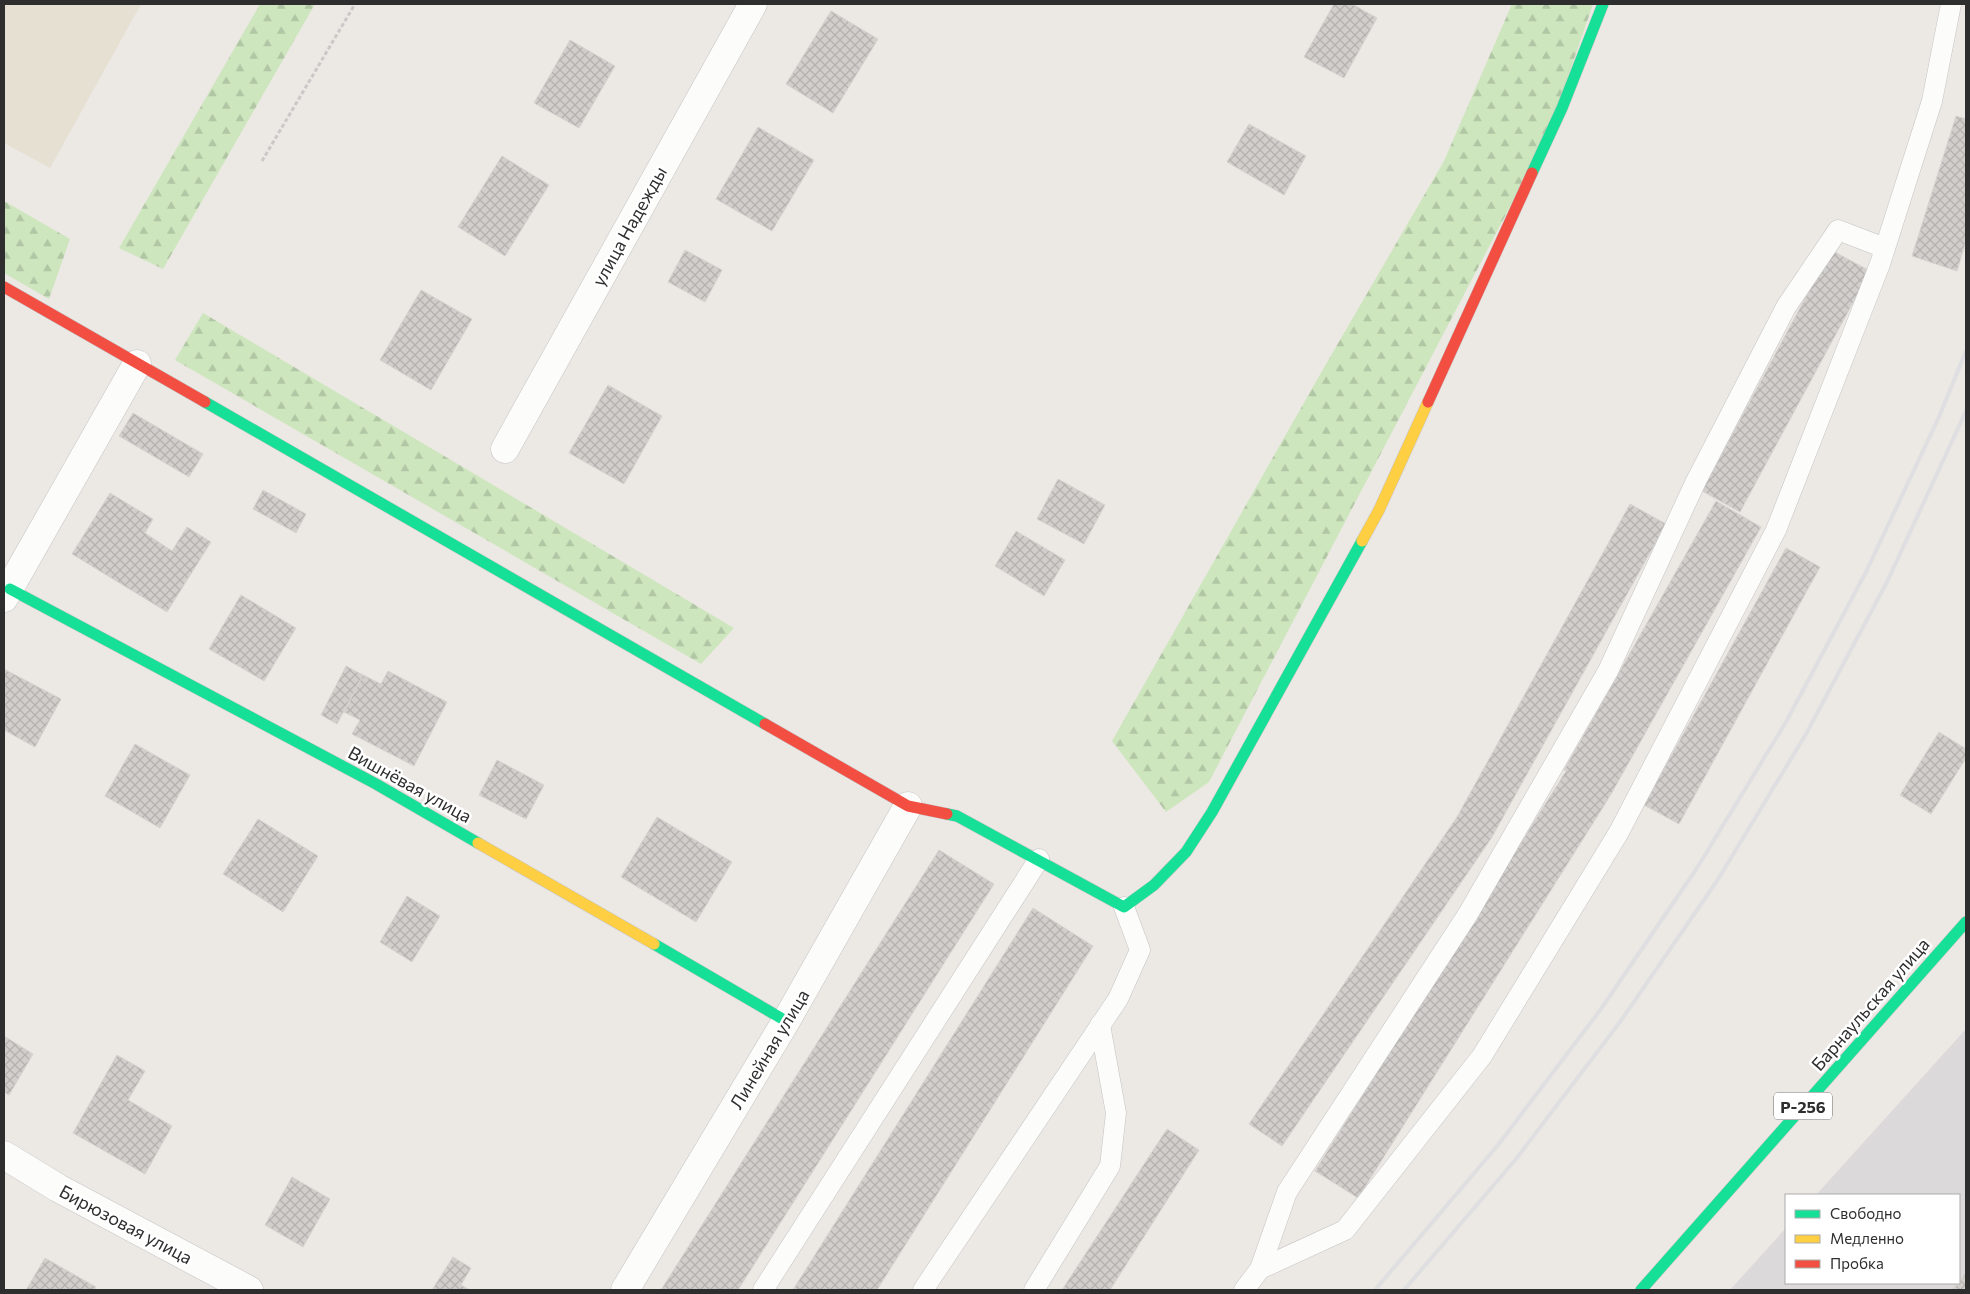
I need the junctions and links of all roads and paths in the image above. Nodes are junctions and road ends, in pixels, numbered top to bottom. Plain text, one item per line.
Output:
1 (355, 4) edge
2 (753, 4) edge
3 (1603, 4) edge
4 (1951, 4) edge
5 (262, 162) dead end
6 (1885, 248) junction
7 (4, 287) edge
8 (137, 364) junction
9 (505, 449) dead end
10 (7, 594) edge
11 (908, 806) junction
12 (1039, 859) junction
13 (1124, 907) junction
14 (1966, 922) edge
15 (786, 1021) junction
16 (1100, 1025) junction
17 (4, 1155) edge
18 (1260, 1269) junction
19 (249, 1290) edge
20 (625, 1290) edge
21 (763, 1290) edge
22 (922, 1290) edge
23 (1034, 1290) edge
24 (1244, 1290) edge
25 (1641, 1290) edge

1 - 5 path
2 - 9 street, улица Надежды
3 - 13 main road
4 - 6 lane
6 - 18 lane
6 - 18 lane
7 - 8 main road
8 - 10 street
8 - 11 main road
10 - 15 main road, Вишнёвая улица
11 - 12 main road
11 - 15 street, Линейная улица
12 - 13 main road
12 - 21 lane
13 - 16 lane
14 - 25 main road, Барнаульская улица / Р-256
15 - 20 street, Линейная улица
16 - 22 lane
16 - 23 lane
17 - 19 street, Бирюзовая улица
18 - 24 lane

